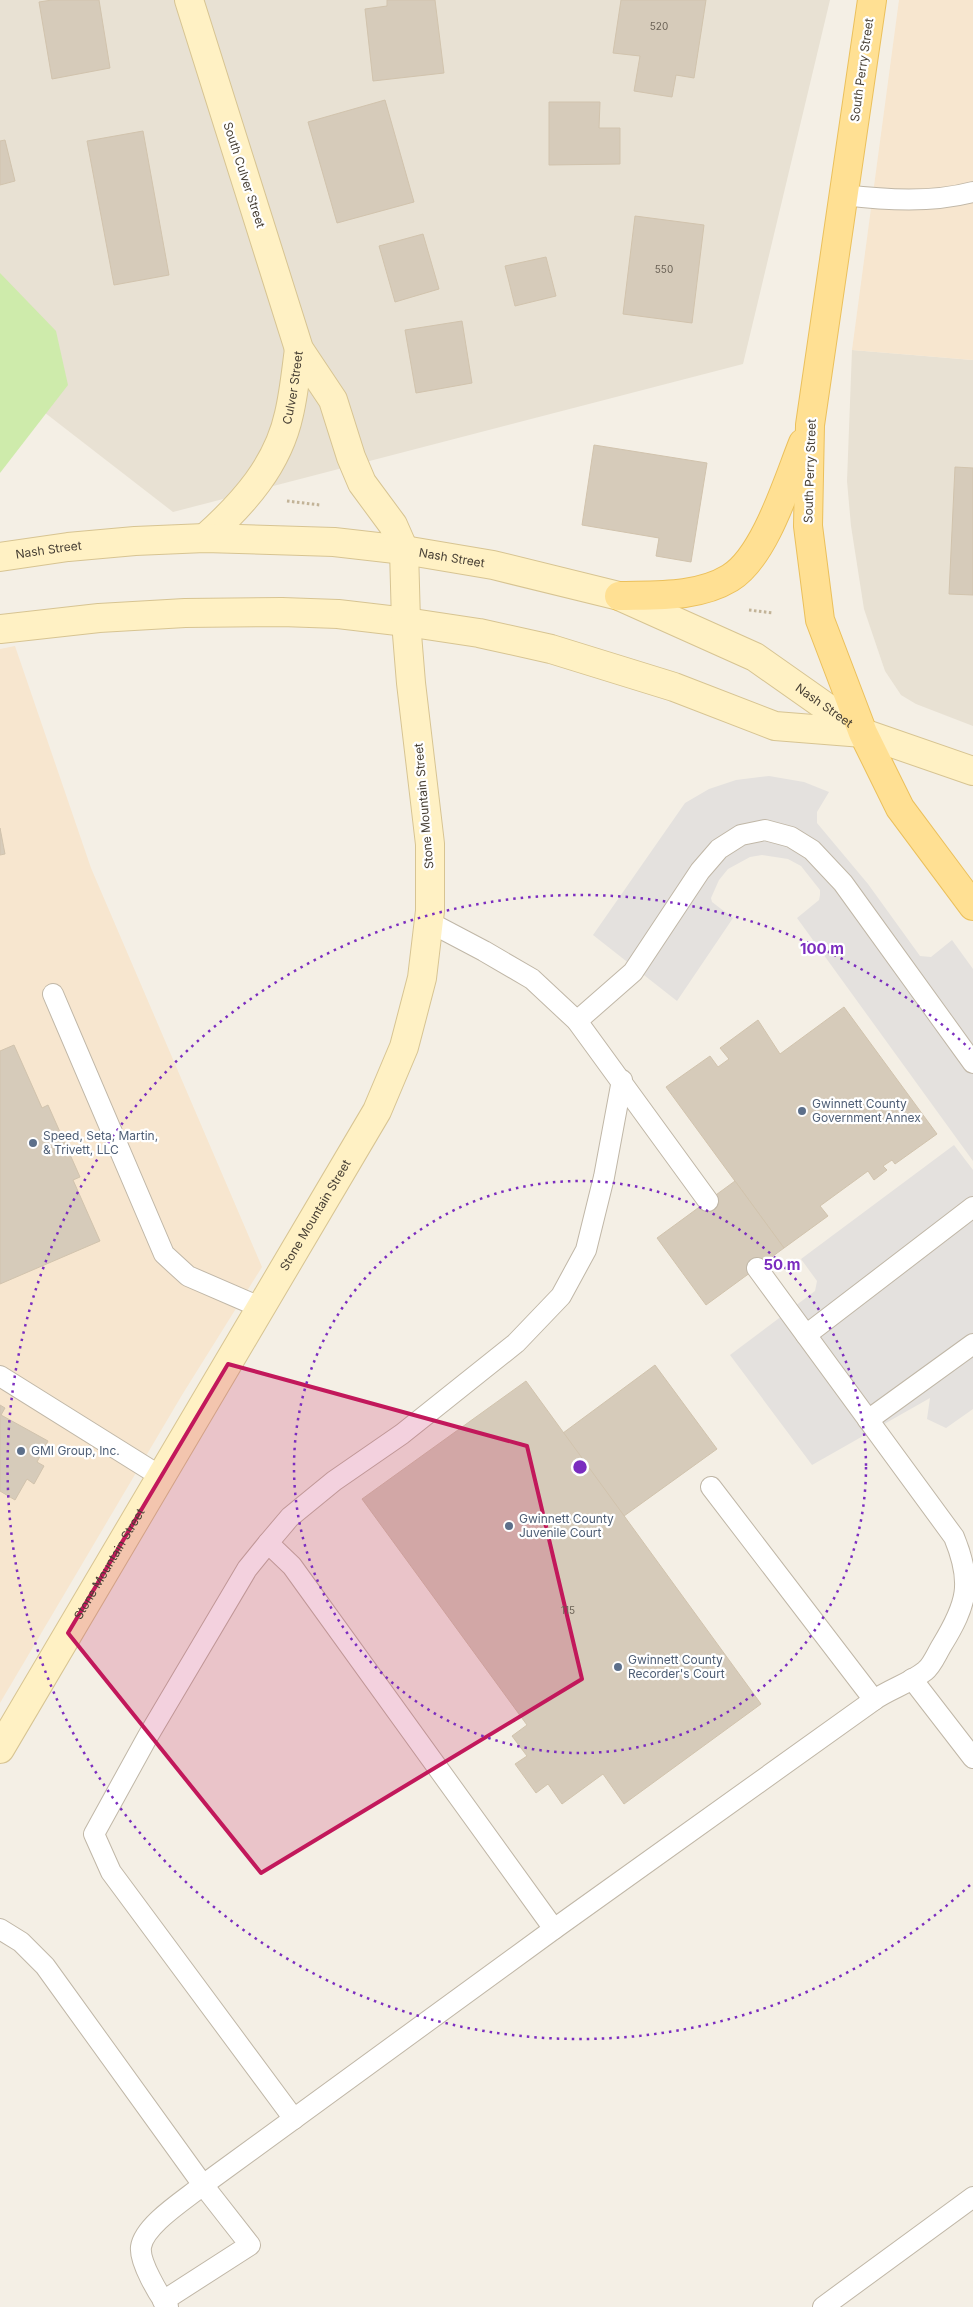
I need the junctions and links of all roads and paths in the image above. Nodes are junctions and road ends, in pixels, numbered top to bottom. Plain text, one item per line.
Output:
1 (189, 0) edge
2 (872, 0) edge
3 (973, 192) edge
4 (844, 195) junction
5 (299, 349) junction
6 (810, 425) junction
7 (284, 500) dead end
8 (323, 506) dead end
9 (205, 538) junction
10 (404, 550) junction
11 (0, 558) edge
12 (618, 596) junction
13 (749, 610) dead end
14 (773, 614) dead end
15 (406, 622) junction
16 (0, 629) edge
17 (863, 733) junction
18 (973, 772) edge
19 (973, 906) edge
20 (429, 922) junction
21 (53, 994) dead end
22 (577, 1021) junction
23 (973, 1063) edge
24 (622, 1080) junction
25 (708, 1201) dead end
26 (973, 1207) edge
27 (757, 1268) dead end
28 (262, 1308) junction
29 (806, 1335) junction
30 (973, 1344) edge
31 (0, 1376) edge
32 (868, 1420) junction
33 (160, 1476) junction
34 (711, 1487) dead end
35 (268, 1543) junction
36 (912, 1679) junction
37 (874, 1700) junction
38 (0, 1749) edge
39 (973, 1758) edge
40 (554, 1929) junction
41 (0, 1930) edge
42 (294, 2119) junction
43 (203, 2185) junction
44 (973, 2197) edge
45 (166, 2304) edge
46 (823, 2307) edge

1 - 5 street, South Culver Street
2 - 4 main road, South Perry Street
3 - 4 lane
4 - 6 main road, South Perry Street
5 - 9 street, Culver Street
5 - 10 street, Culver Street
6 - 12 main road
6 - 17 main road, South Perry Street
7 - 8 path
9 - 10 street, Nash Street
9 - 11 street, Nash Street
10 - 12 street, Nash Street
10 - 15 street, Stone Mountain Street
12 - 17 street, Nash Street
13 - 14 path
15 - 16 street, Nash Street
15 - 17 street, Nash Street
15 - 20 street, Stone Mountain Street
17 - 18 street, Nash Street
17 - 19 main road, South Perry Street
20 - 22 lane
20 - 28 street, Stone Mountain Street
21 - 28 lane
22 - 23 lane
22 - 24 lane
24 - 25 lane
24 - 35 lane
26 - 29 lane
27 - 29 lane
28 - 33 street, Stone Mountain Street
29 - 32 lane
30 - 32 lane
31 - 33 lane
32 - 36 lane
33 - 38 street, Stone Mountain Street
34 - 37 lane
35 - 40 lane
35 - 42 lane
36 - 37 lane
36 - 39 lane
37 - 40 lane
40 - 42 lane
41 - 43 lane
42 - 43 lane
43 - 45 lane
43 - 45 lane
44 - 46 lane

